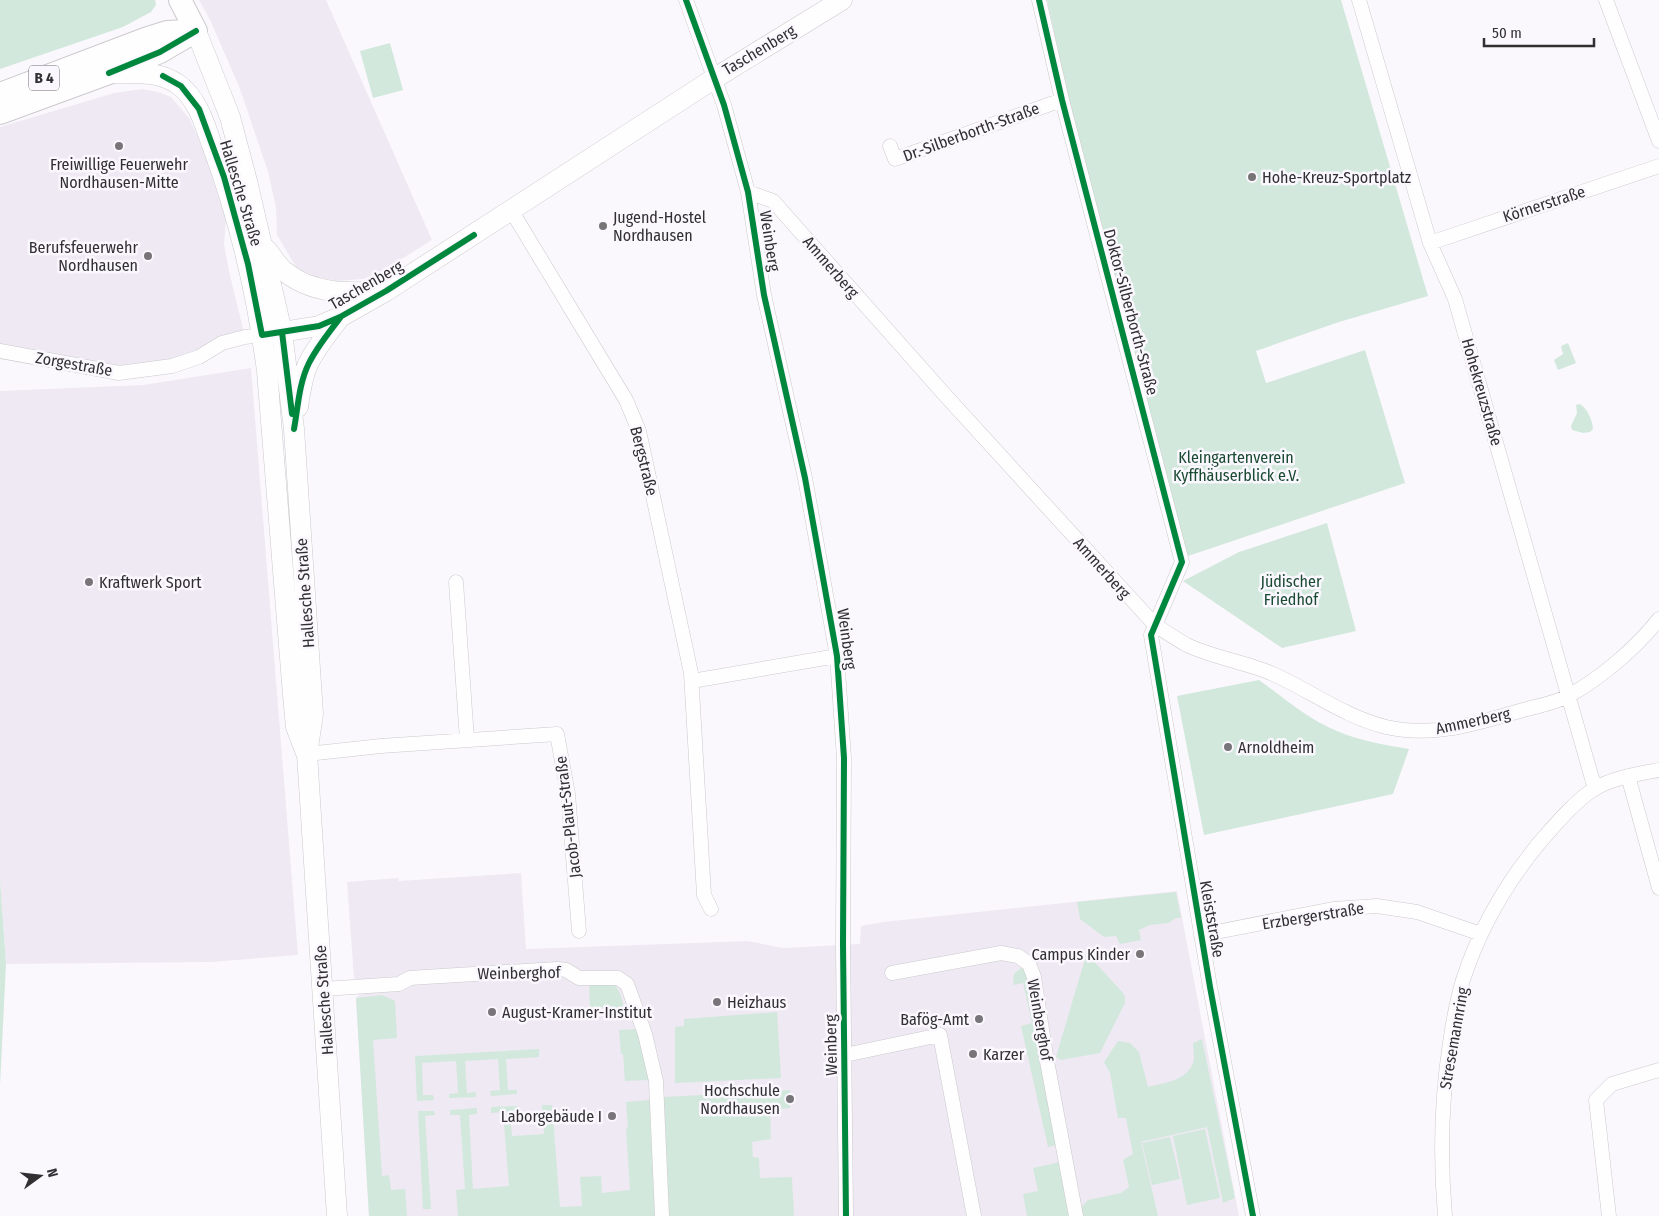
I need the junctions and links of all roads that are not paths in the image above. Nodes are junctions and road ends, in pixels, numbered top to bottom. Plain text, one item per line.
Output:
1 (180, 0) edge
2 (686, 0) edge
3 (842, 0) edge
4 (1039, 0) edge
5 (1359, 0) edge
6 (1606, 0) edge
7 (196, 31) junction
8 (109, 73) junction
9 (715, 78) junction
10 (0, 94) edge
11 (1062, 100) junction
12 (0, 113) edge
13 (1659, 141) edge
14 (890, 146) dead end
15 (1659, 166) edge
16 (748, 192) junction
17 (511, 210) junction
18 (262, 243) junction
19 (1430, 243) junction
20 (386, 291) junction
21 (340, 317) junction
22 (272, 333) junction
23 (0, 351) edge
24 (294, 429) junction
25 (456, 582) dead end
26 (1659, 619) edge
27 (1155, 626) junction
28 (837, 656) junction
29 (692, 681) junction
30 (1569, 696) junction
31 (467, 740) junction
32 (307, 754) junction
33 (1659, 770) edge
34 (1628, 776) junction
35 (1595, 789) junction
36 (1659, 888) edge
37 (711, 909) dead end
38 (579, 931) dead end
39 (1481, 934) junction
40 (1201, 935) junction
41 (892, 973) dead end
42 (323, 989) junction
43 (845, 1055) junction
44 (1659, 1070) edge
45 (337, 1216) edge
46 (662, 1216) edge
47 (846, 1216) edge
48 (974, 1216) edge
49 (1076, 1216) edge
50 (1251, 1216) edge
51 (1445, 1216) edge
52 (1608, 1216) edge

1 - 7 main road, Hallesche Straße
2 - 9 street, Weinberg
3 - 9 main road, Taschenberg
4 - 11 street, Doktor-Silberborth-Straße
5 - 19 street, Hohekreuzstraße
6 - 13 street
7 - 8 main road, B 4
7 - 10 main road, B 4
7 - 18 main road, Hallesche Straße
8 - 12 main road, B 4
8 - 22 main road, Hallesche Straße
9 - 16 street, Weinberg
9 - 17 main road, Taschenberg
11 - 14 street, Dr.-Silberborth-Straße
11 - 27 street, Doktor-Silberborth-Straße
15 - 19 street, Körnerstraße
16 - 27 street, Ammerberg
16 - 28 street, Weinberg
17 - 20 main road, Taschenberg
17 - 29 street, Bergstraße
18 - 20 main road
18 - 22 main road, Hallesche Straße
19 - 30 street, Hohekreuzstraße
20 - 21 main road, Taschenberg
21 - 22 main road, Taschenberg
21 - 24 main road
22 - 23 street, Zorgestraße
22 - 24 main road, Hallesche Straße
22 - 32 main road, Hallesche Straße
24 - 32 main road, Hallesche Straße
25 - 31 street
26 - 30 street, Ammerberg
27 - 30 street, Ammerberg
27 - 40 street, Kleiststraße
28 - 29 street
28 - 43 street, Weinberg
29 - 37 street, Bergstraße
30 - 35 street, Hohekreuzstraße
31 - 32 street, Jacob-Plaut-Straße
31 - 38 street, Jacob-Plaut-Straße
32 - 42 main road, Hallesche Straße
33 - 34 street, Stresemannring
34 - 35 street, Stresemannring
34 - 36 street
35 - 39 street, Stresemannring
39 - 40 street, Erzbergerstraße
39 - 51 street, Stresemannring
40 - 50 street, Kleiststraße
41 - 49 street, Weinberghof
42 - 45 main road, Hallesche Straße
42 - 46 street, Weinberghof
43 - 47 street, Weinberg
43 - 48 street
44 - 52 street

